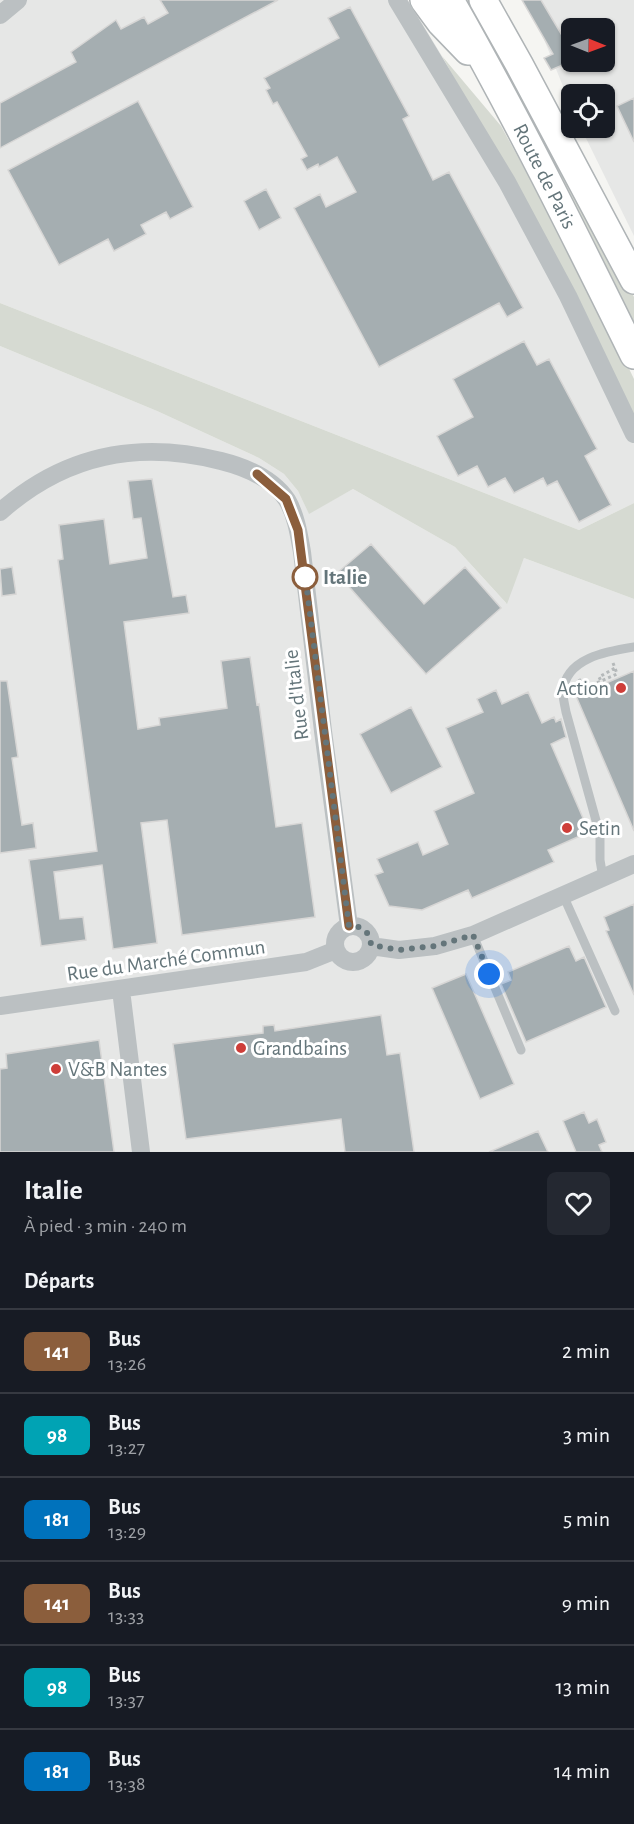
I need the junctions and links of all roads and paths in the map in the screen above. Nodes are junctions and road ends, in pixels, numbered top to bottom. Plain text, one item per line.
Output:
1 (18, 0) edge
2 (397, 0) edge
3 (424, 0) edge
4 (450, 0) edge
5 (483, 0) edge
6 (498, 0) edge
7 (0, 15) edge
8 (519, 64) junction
9 (495, 78) junction
10 (634, 280) edge
11 (634, 355) edge
12 (634, 434) edge
13 (0, 512) edge
14 (634, 647) edge
15 (609, 652) junction
16 (573, 670) junction
17 (634, 864) edge
18 (603, 878) junction
19 (563, 895) junction
20 (349, 926) junction
21 (473, 935) junction
22 (371, 945) junction
23 (336, 950) junction
24 (121, 990) junction
25 (0, 1006) edge
26 (615, 1011) dead end
27 (521, 1050) dead end
28 (141, 1152) edge

1 - 7 street
2 - 12 street
3 - 9 main road
4 - 9 main road, Route de Paris
5 - 8 main road, Route de Paris
6 - 8 main road
8 - 10 main road, Route de Paris
9 - 11 main road, Route de Paris
13 - 20 street, Rue d'Italie
14 - 15 lane
15 - 16 lane
15 - 16 path
16 - 18 lane
17 - 18 street
18 - 19 street
19 - 21 street
19 - 26 lane
20 - 22 street
20 - 23 street
21 - 22 street
21 - 27 lane
22 - 23 street
23 - 24 street, Rue du Marché Commun
24 - 25 street, Rue du Marché Commun
24 - 28 street

